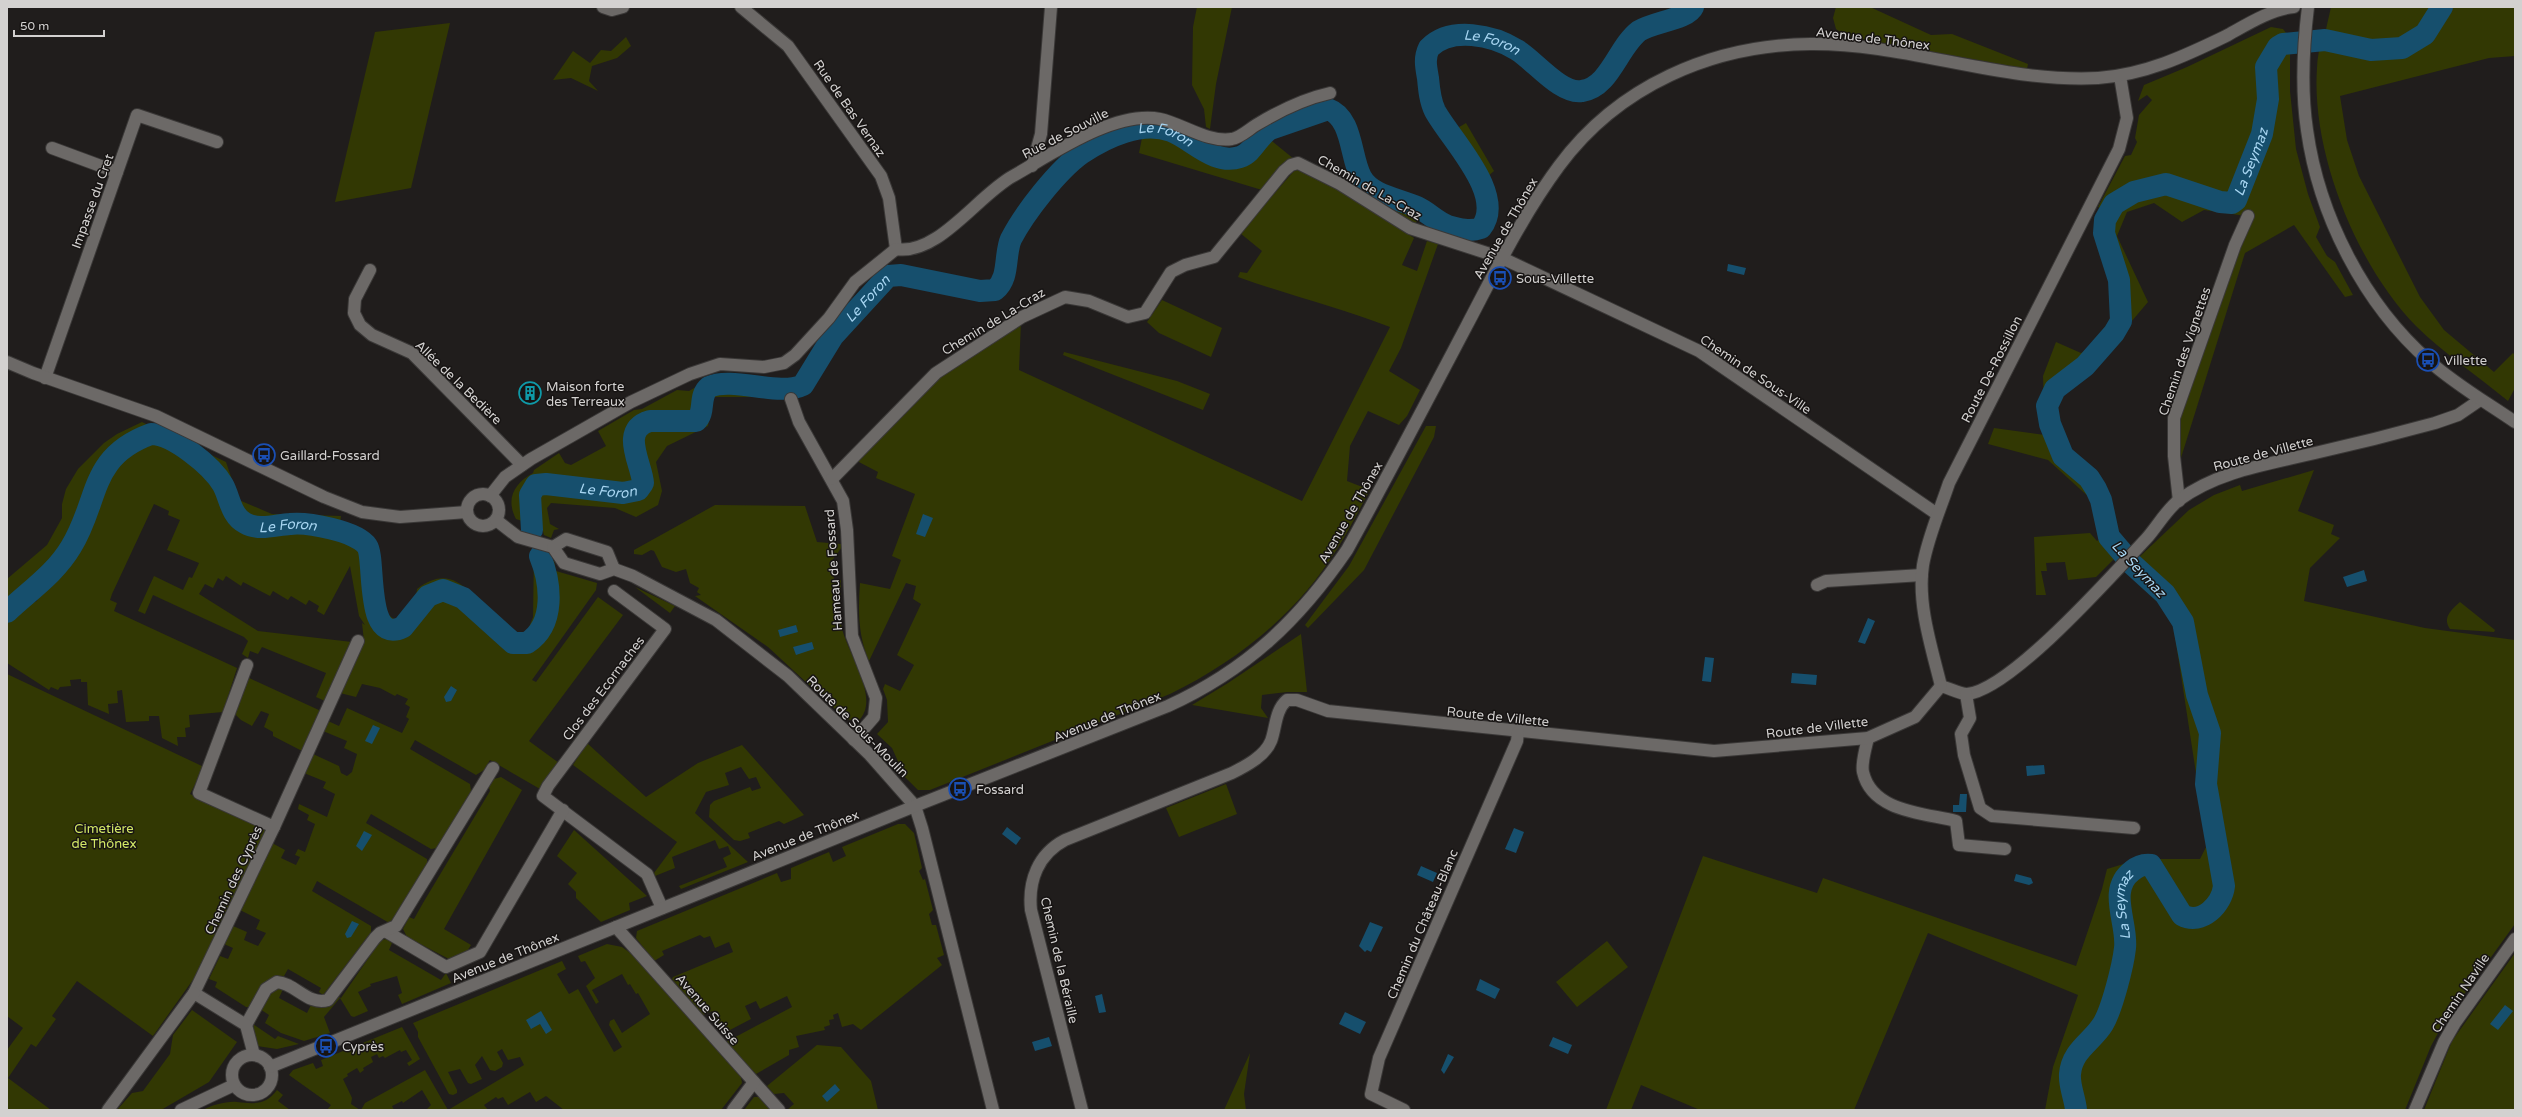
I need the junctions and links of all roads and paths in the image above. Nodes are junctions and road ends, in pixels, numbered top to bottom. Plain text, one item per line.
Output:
1 (603, 7) edge
2 (623, 7) edge
3 (741, 7) edge
4 (1051, 7) edge
5 (2294, 7) edge
6 (2307, 13) edge
7 (2120, 76) junction
8 (1330, 93) dead end
9 (217, 142) dead end
10 (52, 148) dead end
11 (1032, 166) junction
12 (117, 172) junction
13 (2248, 216) dead end
14 (896, 249) junction
15 (1502, 258) junction
16 (370, 270) dead end
17 (7, 362) edge
18 (45, 378) junction
19 (791, 399) dead end
20 (2480, 400) junction
21 (2515, 422) edge
22 (522, 465) junction
23 (832, 479) junction
24 (490, 496) junction
25 (2179, 501) junction
26 (468, 512) junction
27 (1937, 514) junction
28 (496, 520) junction
29 (553, 547) junction
30 (614, 569) junction
31 (1922, 575) junction
32 (1817, 584) dead end
33 (614, 591) dead end
34 (358, 641) dead end
35 (247, 665) dead end
36 (1942, 686) junction
37 (1966, 694) junction
38 (1518, 732) junction
39 (1868, 738) junction
40 (854, 740) junction
41 (1253, 761) joint
42 (494, 768) dead end
43 (915, 806) junction
44 (563, 810) junction
45 (274, 827) junction
46 (2134, 828) dead end
47 (2005, 849) dead end
48 (662, 908) junction
49 (616, 927) junction
50 (387, 932) junction
51 (2515, 939) edge
52 (194, 993) junction
53 (246, 1025) junction
54 (254, 1055) junction
55 (270, 1067) junction
56 (754, 1082) junction
57 (234, 1085) junction
58 (108, 1110) edge
59 (181, 1110) edge
60 (733, 1110) edge
61 (779, 1110) edge
62 (993, 1110) edge
63 (1082, 1110) edge
64 (1404, 1110) edge
65 (2415, 1110) edge

1 - 2 street
3 - 14 street, Rue de Bas Vernaz
4 - 11 street
5 - 7 street, Avenue de Thônex
6 - 20 street
7 - 15 street, Avenue de Thônex
7 - 27 street, Route De-Rossillon
8 - 11 street, Rue de Souville
9 - 12 street, Impasse du Cret
10 - 12 street
11 - 14 street, Rue de Souville
12 - 18 street, Impasse du Cret
13 - 25 street, Chemin des Vignettes
14 - 22 street
15 - 23 street, Chemin de La-Craz
15 - 27 street, Chemin de Sous-Ville
15 - 43 street, Avenue de Thônex
16 - 22 street, Allée de la Bedière
17 - 18 street
18 - 26 street
19 - 23 street, Hameau de Fossard
20 - 21 street
20 - 25 street, Route de Villette
22 - 24 street
23 - 40 street, Hameau de Fossard
24 - 26 street
24 - 28 street
25 - 37 street, Route de Villette
26 - 28 street
27 - 31 street, Route De-Rossillon
28 - 29 street
29 - 30 street
29 - 30 street
30 - 40 street, Route de Sous-Moulin
31 - 32 street
31 - 36 street, Route De-Rossillon
33 - 44 street, Clos des Ecornaches
34 - 45 street
35 - 45 street, Chemin des Cyprès
36 - 37 street
36 - 39 street, Route de Villette
37 - 46 street
38 - 39 street, Route de Villette
38 - 41 street, Route de Villette
38 - 64 street, Chemin du Château-Blanc
39 - 47 street
40 - 43 street, Route de Sous-Moulin
41 - 63 street, Chemin de la Béraille
42 - 50 street
43 - 48 street, Avenue de Thônex
43 - 62 street, Route de Sous-Moulin
44 - 48 street, Clos des Ecornaches
44 - 50 street
45 - 52 street, Chemin des Cyprès
48 - 49 street, Avenue de Thônex
49 - 55 street, Avenue de Thônex
49 - 56 street, Avenue Suisse
50 - 53 street
51 - 65 street, Chemin Naville
52 - 53 street
52 - 58 street, Chemin des Cyprès
53 - 54 street
54 - 55 street
54 - 57 street
55 - 57 street
56 - 60 street
56 - 61 street, Avenue Suisse
57 - 59 street

